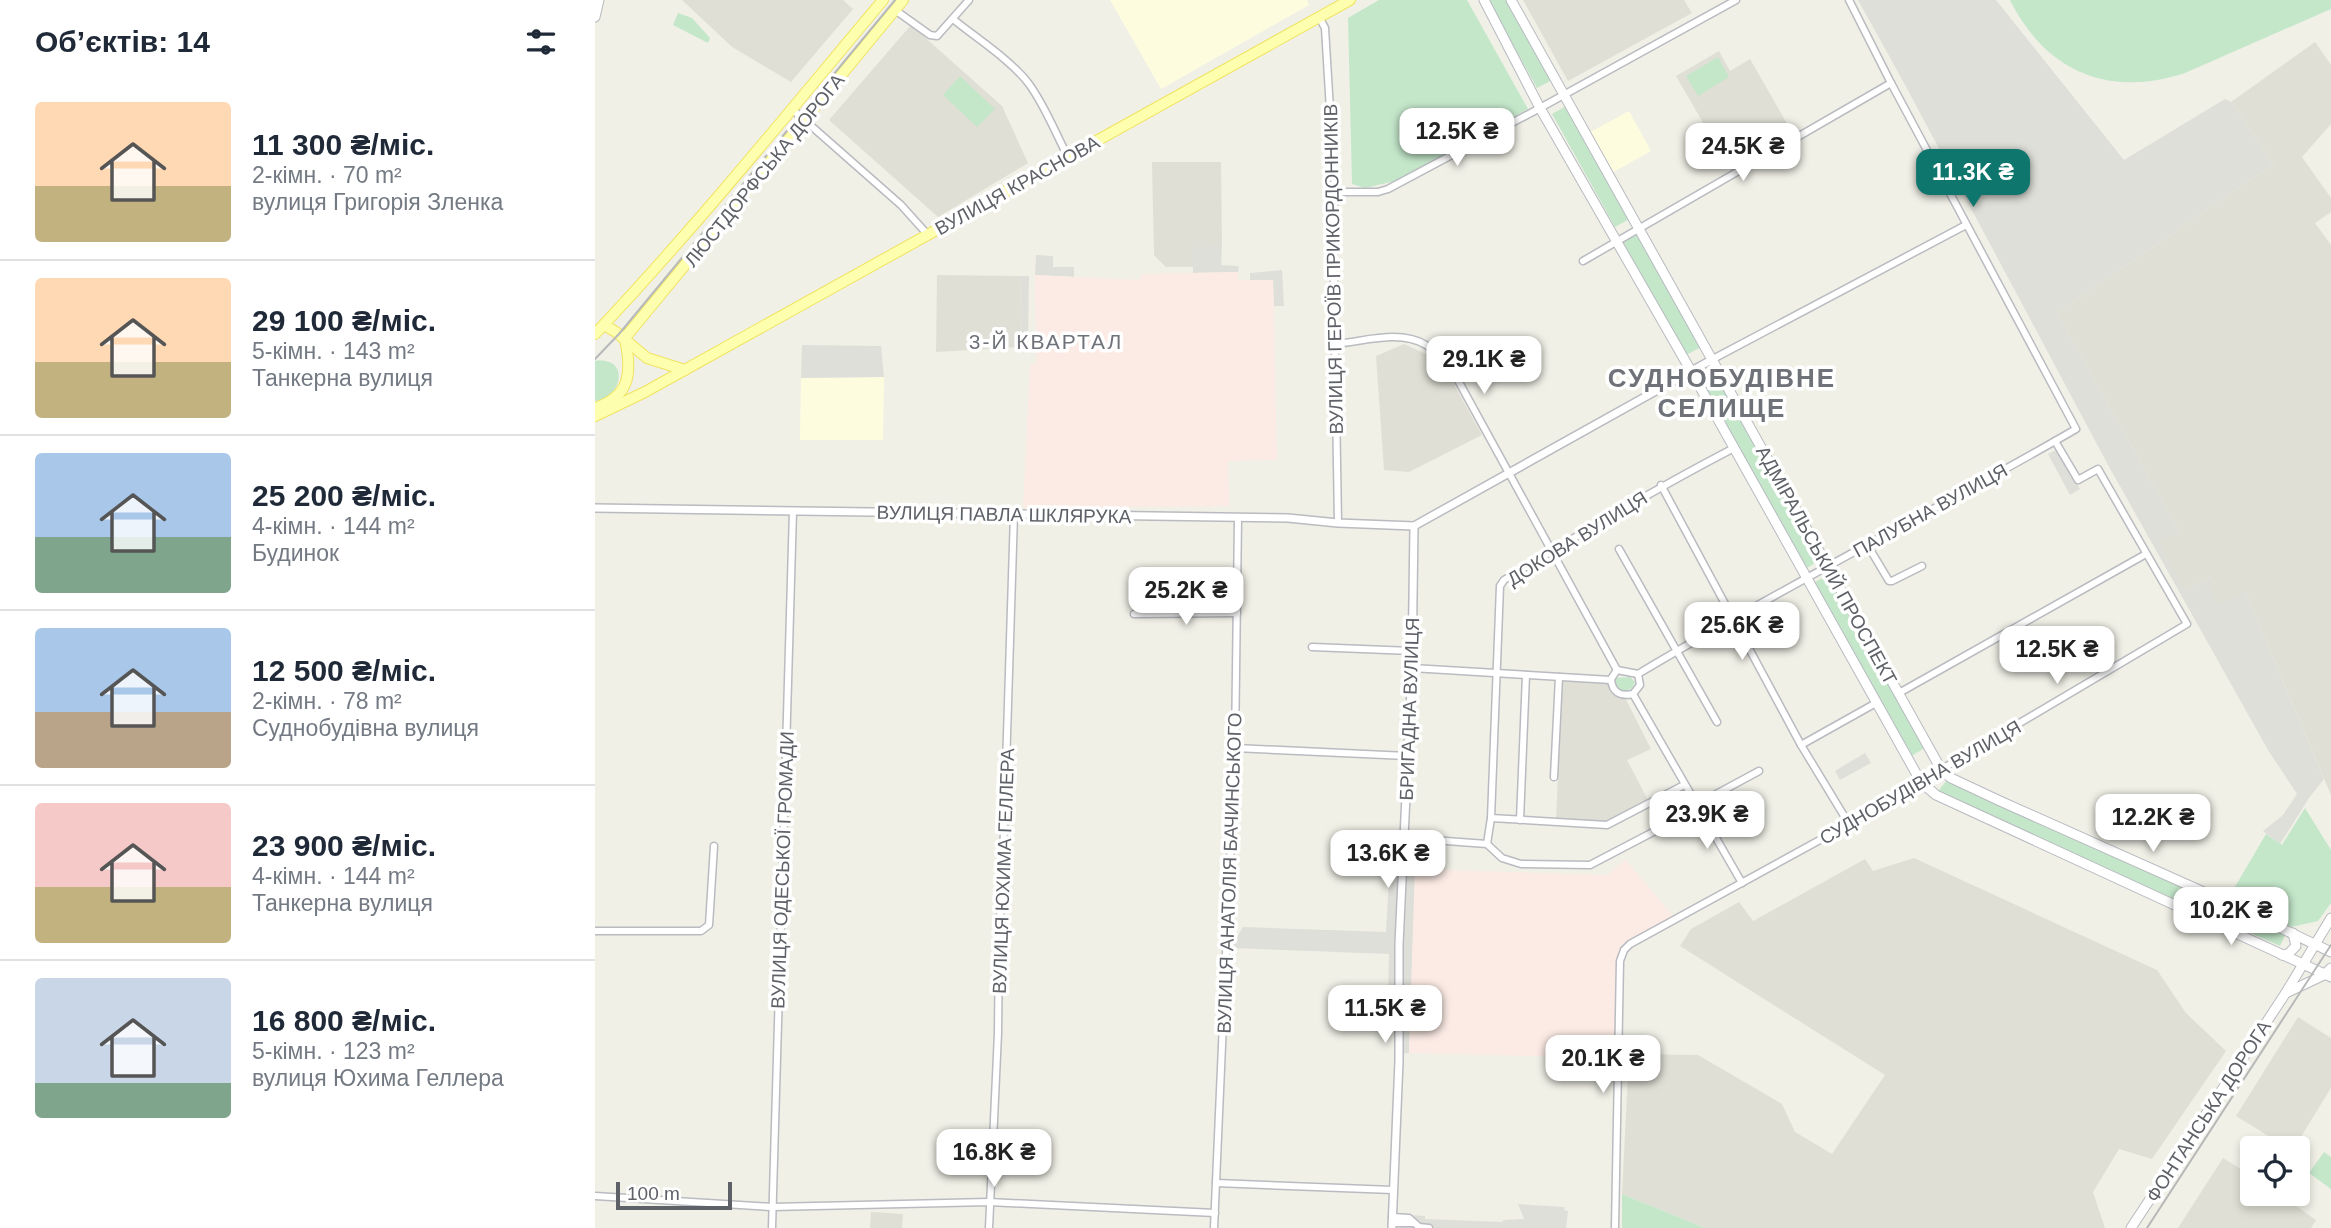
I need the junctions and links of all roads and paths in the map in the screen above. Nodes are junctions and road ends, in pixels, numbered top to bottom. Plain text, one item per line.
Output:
1 (599, 0) edge
2 (883, 0) edge
3 (903, 0) edge
4 (968, 0) edge
5 (1350, 0) edge
6 (1484, 0) edge
7 (1511, 0) edge
8 (1736, 0) edge
9 (1849, 0) edge
10 (895, 10) junction
11 (595, 17) edge
12 (1319, 17) junction
13 (953, 19) junction
14 (1891, 83) junction
15 (1564, 95) junction
16 (1540, 108) junction
17 (793, 110) junction
18 (804, 120) junction
19 (1068, 157) junction
20 (1335, 192) junction
21 (1966, 225) junction
22 (1638, 228) junction
23 (928, 235) junction
24 (1616, 241) junction
25 (1583, 261) dead end
26 (599, 323) edge
27 (595, 334) edge
28 (620, 335) junction
29 (1334, 344) junction
30 (1713, 359) junction
31 (685, 370) junction
32 (1691, 371) junction
33 (598, 412) edge
34 (2055, 441) junction
35 (1734, 448) junction
36 (1510, 474) junction
37 (1661, 485) junction
38 (595, 508) edge
39 (793, 511) junction
40 (1014, 514) junction
41 (1238, 517) junction
42 (1338, 523) junction
43 (1414, 526) junction
44 (1868, 546) junction
45 (1619, 549) dead end
46 (1553, 551) junction
47 (2146, 554) junction
48 (1828, 566) junction
49 (1922, 566) dead end
50 (1807, 578) junction
51 (1237, 613) junction
52 (1134, 614) dead end
53 (1733, 618) junction
54 (1313, 647) dead end
55 (1412, 651) junction
56 (1676, 651) junction
57 (1412, 668) junction
58 (1617, 670) junction
59 (1496, 673) junction
60 (1638, 674) junction
61 (1526, 676) junction
62 (1559, 677) junction
63 (1611, 680) junction
64 (1899, 693) junction
65 (1633, 694) junction
66 (1876, 703) junction
67 (1717, 722) dead end
68 (1801, 745) junction
69 (1235, 748) junction
70 (1407, 756) junction
71 (1759, 771) dead end
72 (1942, 771) junction
73 (1554, 777) dead end
74 (1921, 782) junction
75 (1684, 785) junction
76 (1696, 805) junction
77 (1491, 818) junction
78 (1520, 820) junction
79 (1849, 824) junction
80 (1405, 838) junction
81 (1487, 844) junction
82 (714, 846) dead end
83 (1742, 883) junction
84 (2331, 919) edge
85 (2331, 927) edge
86 (595, 931) edge
87 (2293, 933) junction
88 (2315, 943) junction
89 (2331, 952) edge
90 (2282, 955) junction
91 (2302, 965) junction
92 (2328, 973) edge
93 (2285, 994) junction
94 (1216, 1183) junction
95 (1392, 1190) junction
96 (595, 1196) edge
97 (989, 1202) junction
98 (772, 1207) junction
99 (1215, 1213) junction
100 (1392, 1223) edge
101 (772, 1228) edge
102 (989, 1228) edge
103 (1214, 1228) edge
104 (1429, 1228) edge
105 (1615, 1228) edge
106 (2131, 1228) edge

1 - 11 main road
2 - 17 main road, ЛЮСТДОРФСЬКА ДОРОГА
3 - 10 main road, ЛЮСТДОРФСЬКА ДОРОГА
4 - 13 street
5 - 12 main road, ВУЛИЦЯ КРАСНОВА
6 - 16 main road, АДМІРАЛЬСЬКИЙ ПРОСПЕКТ
7 - 15 main road, АДМІРАЛЬСЬКИЙ ПРОСПЕКТ
8 - 15 street
9 - 14 street
10 - 13 street
10 - 18 main road, ЛЮСТДОРФСЬКА ДОРОГА
12 - 19 main road, ВУЛИЦЯ КРАСНОВА
12 - 20 street, ВУЛИЦЯ ГЕРОЇВ ПРИКОРДОННИКІВ
13 - 19 street
14 - 21 street
14 - 22 street
15 - 16 street
15 - 22 main road, АДМІРАЛЬСЬКИЙ ПРОСПЕКТ
16 - 20 street
16 - 24 main road, АДМІРАЛЬСЬКИЙ ПРОСПЕКТ
17 - 18 street
17 - 26 main road, ЛЮСТДОРФСЬКА ДОРОГА
18 - 23 street
18 - 28 main road, ЛЮСТДОРФСЬКА ДОРОГА
19 - 23 main road, ВУЛИЦЯ КРАСНОВА
20 - 29 street, ВУЛИЦЯ ГЕРОЇВ ПРИКОРДОННИКІВ
21 - 30 street
21 - 34 street, ПАЛУБНА ВУЛИЦЯ
22 - 24 street
22 - 30 main road, АДМІРАЛЬСЬКИЙ ПРОСПЕКТ
23 - 31 main road, ВУЛИЦЯ КРАСНОВА
24 - 25 street
24 - 32 main road, АДМІРАЛЬСЬКИЙ ПРОСПЕКТ
26 - 27 main road, ЛЮСТДОРФСЬКА ДОРОГА
26 - 28 main road
28 - 31 main road
28 - 33 main road
29 - 36 street
29 - 42 street, ВУЛИЦЯ ГЕРОЇВ ПРИКОРДОННИКІВ
30 - 32 street
30 - 48 main road, АДМІРАЛЬСЬКИЙ ПРОСПЕКТ
31 - 33 main road, ВУЛИЦЯ КРАСНОВА
32 - 35 main road, АДМІРАЛЬСЬКИЙ ПРОСПЕКТ
32 - 36 street
34 - 44 street, ПАЛУБНА ВУЛИЦЯ
34 - 47 street
35 - 37 street, ДОКОВА ВУЛИЦЯ
35 - 50 main road, АДМІРАЛЬСЬКИЙ ПРОСПЕКТ
36 - 43 street
36 - 46 street
37 - 46 street, ДОКОВА ВУЛИЦЯ
37 - 53 street
38 - 39 street, ВУЛИЦЯ ПАВЛА ШКЛЯРУКА
39 - 40 street, ВУЛИЦЯ ПАВЛА ШКЛЯРУКА
39 - 98 street, ВУЛИЦЯ ОДЕСЬКОЇ ГРОМАДИ
40 - 41 street, ВУЛИЦЯ ПАВЛА ШКЛЯРУКА
40 - 97 street, ВУЛИЦЯ ЮХИМА ГЕЛЛЕРА
41 - 42 street, ВУЛИЦЯ ПАВЛА ШКЛЯРУКА
41 - 51 street, ВУЛИЦЯ АНАТОЛІЯ БАЧИНСЬКОГО
42 - 43 street, ВУЛИЦЯ ПАВЛА ШКЛЯРУКА
43 - 55 street, БРИГАДНА ВУЛИЦЯ
44 - 48 street, ПАЛУБНА ВУЛИЦЯ
44 - 49 street
45 - 56 street
46 - 58 street
46 - 59 street, ДОКОВА ВУЛИЦЯ
47 - 64 street
47 - 72 street, СУДНОБУДІВНА ВУЛИЦЯ
48 - 50 street, ПАЛУБНА ВУЛИЦЯ
48 - 64 main road, АДМІРАЛЬСЬКИЙ ПРОСПЕКТ
50 - 53 street, ПАЛУБНА ВУЛИЦЯ
50 - 66 main road, АДМІРАЛЬСЬКИЙ ПРОСПЕКТ
51 - 52 street
51 - 69 street, ВУЛИЦЯ АНАТОЛІЯ БАЧИНСЬКОГО
53 - 56 street, ПАЛУБНА ВУЛИЦЯ
53 - 68 street
54 - 55 street
55 - 57 street, БРИГАДНА ВУЛИЦЯ
56 - 60 street, ПАЛУБНА ВУЛИЦЯ
56 - 67 street
57 - 59 street
57 - 70 street, БРИГАДНА ВУЛИЦЯ
58 - 60 street
58 - 63 street
59 - 61 street
59 - 77 street, ДОКОВА ВУЛИЦЯ
60 - 65 street
61 - 62 street
61 - 78 street
62 - 63 street
62 - 73 street
63 - 65 street
64 - 72 main road, АДМІРАЛЬСЬКИЙ ПРОСПЕКТ
65 - 75 street
66 - 68 street
66 - 74 main road, АДМІРАЛЬСЬКИЙ ПРОСПЕКТ
68 - 79 street
69 - 70 street
69 - 94 street, ВУЛИЦЯ АНАТОЛІЯ БАЧИНСЬКОГО
70 - 80 street, БРИГАДНА ВУЛИЦЯ
71 - 76 street
72 - 74 street, СУДНОБУДІВНА ВУЛИЦЯ
72 - 87 main road
74 - 79 street, СУДНОБУДІВНА ВУЛИЦЯ
74 - 90 main road, АДМІРАЛЬСЬКИЙ ПРОСПЕКТ
75 - 76 street
75 - 78 street
76 - 81 street
76 - 83 street
77 - 78 street
77 - 81 street, ДОКОВА ВУЛИЦЯ
79 - 83 street, СУДНОБУДІВНА ВУЛИЦЯ
80 - 81 street
80 - 95 street, БРИГАДНА ВУЛИЦЯ
82 - 86 street
83 - 105 street, СУДНОБУДІВНА ВУЛИЦЯ
84 - 85 main road
84 - 88 main road
87 - 88 main road
87 - 90 main road
88 - 89 main road
88 - 91 main road, ФОНТАНСЬКА ДОРОГА
90 - 91 main road, АДМІРАЛЬСЬКИЙ ПРОСПЕКТ
91 - 92 main road, АДМІРАЛЬСЬКИЙ ПРОСПЕКТ
91 - 93 main road, ФОНТАНСЬКА ДОРОГА
92 - 93 main road
93 - 106 main road, ФОНТАНСЬКА ДОРОГА
94 - 95 street
94 - 99 street, ВУЛИЦЯ АНАТОЛІЯ БАЧИНСЬКОГО
95 - 100 street, БРИГАДНА ВУЛИЦЯ
96 - 98 street
97 - 98 street
97 - 99 street
97 - 102 street, ВУЛИЦЯ ЮХИМА ГЕЛЛЕРА
98 - 101 street, ВУЛИЦЯ ОДЕСЬКОЇ ГРОМАДИ
99 - 103 street, ВУЛИЦЯ АНАТОЛІЯ БАЧИНСЬКОГО
100 - 104 street

